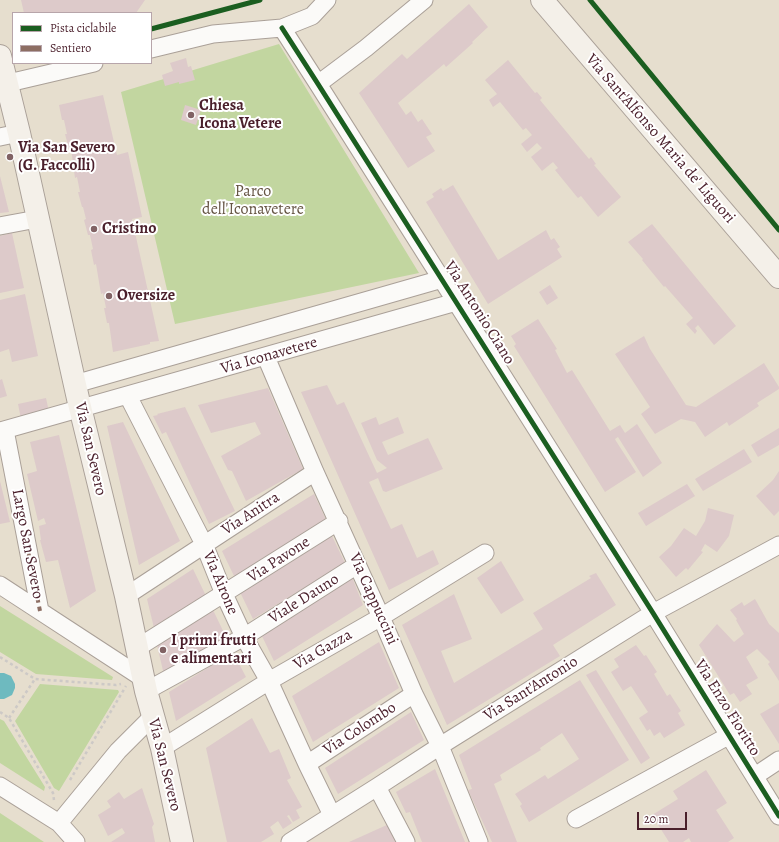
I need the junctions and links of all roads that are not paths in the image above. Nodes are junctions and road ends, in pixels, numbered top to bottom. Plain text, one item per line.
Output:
1 (327, 0) edge
2 (424, 0) edge
3 (542, 0) edge
4 (282, 28) junction
5 (152, 49) edge
6 (0, 56) edge
7 (90, 64) edge
8 (318, 84) junction
9 (3, 85) edge
10 (10, 135) edge
11 (37, 219) junction
12 (0, 226) edge
13 (779, 277) edge
14 (442, 279) junction
15 (456, 302) junction
16 (266, 357) junction
17 (75, 384) junction
18 (128, 396) junction
19 (81, 410) junction
20 (3, 431) edge
21 (315, 472) junction
22 (339, 521) junction
23 (204, 544) junction
24 (779, 545) edge
25 (485, 553) dead end
26 (357, 565) junction
27 (0, 585) edge
28 (224, 594) junction
29 (126, 596) junction
30 (40, 611) junction
31 (652, 613) junction
32 (381, 617) junction
33 (244, 637) junction
34 (137, 648) junction
35 (269, 681) junction
36 (145, 685) junction
37 (414, 694) junction
38 (152, 717) junction
39 (728, 736) junction
40 (440, 746) junction
41 (162, 748) junction
42 (779, 760) edge
43 (307, 764) junction
44 (755, 776) junction
45 (0, 786) edge
46 (377, 787) junction
47 (332, 815) junction
48 (779, 816) edge
49 (576, 819) dead end
50 (59, 823) junction
51 (182, 841) edge
52 (76, 842) edge
53 (290, 842) edge
54 (406, 842) edge
55 (480, 842) edge

1 - 4 street
2 - 8 street
3 - 13 street, Via Sant'Alfonso Maria de' Liguori
4 - 5 street
4 - 8 street, Via Antonio Ciano
6 - 9 street, Via San Severo
7 - 9 street
8 - 14 street, Via Antonio Ciano
9 - 10 street, Via San Severo
10 - 11 street, Via San Severo
11 - 12 street
11 - 17 street, Via San Severo
14 - 15 street, Via Antonio Ciano
14 - 17 street, Via Iconavetere
15 - 16 street, Via Iconavetere
15 - 31 street, Via Antonio Ciano
16 - 18 street, Via Iconavetere
16 - 21 street, Via Cappuccini
17 - 19 street, Via San Severo
18 - 19 street, Via Iconavetere
18 - 23 street, Via Airone
19 - 20 street, Via Iconavetere
19 - 29 street, Via San Severo
20 - 30 street, Largo San Severo
21 - 22 street, Via Cappuccini
21 - 23 street, Via Anitra
22 - 26 street, Via Cappuccini
22 - 28 street, Via Pavone
23 - 28 street, Via Airone
23 - 29 street, Via Anitra
24 - 31 street, Via Sant'Antonio
25 - 32 street, Via Gazza
26 - 32 street, Via Cappuccini
26 - 33 street, Viale Dauno
27 - 30 street
28 - 33 street, Via Airone
28 - 34 street, Via Pavone
29 - 34 street, Via San Severo
30 - 36 street
31 - 39 street, Via Enzo Fioritto
31 - 40 street, Via Sant'Antonio
32 - 35 street, Via Gazza
32 - 37 street, Via Cappuccini
33 - 35 street, Via Airone
33 - 36 street, Viale Dauno
34 - 36 street, Via San Severo
35 - 41 street, Via Gazza
35 - 43 street, Via Airone
36 - 38 street, Via San Severo
37 - 40 street, Via Cappuccini
37 - 43 street, Via Colombo
38 - 41 street, Via San Severo
38 - 50 street
39 - 44 street, Via Enzo Fioritto
39 - 49 street
40 - 46 street, Via Sant'Antonio
40 - 55 street, Via Cappuccini
41 - 51 street, Via San Severo
42 - 44 street
43 - 47 street, Via Airone
44 - 48 street, Via Enzo Fioritto
45 - 50 street
46 - 47 street, Via Sant'Antonio
46 - 54 street
47 - 53 street, Via Sant'Antonio
50 - 52 street

